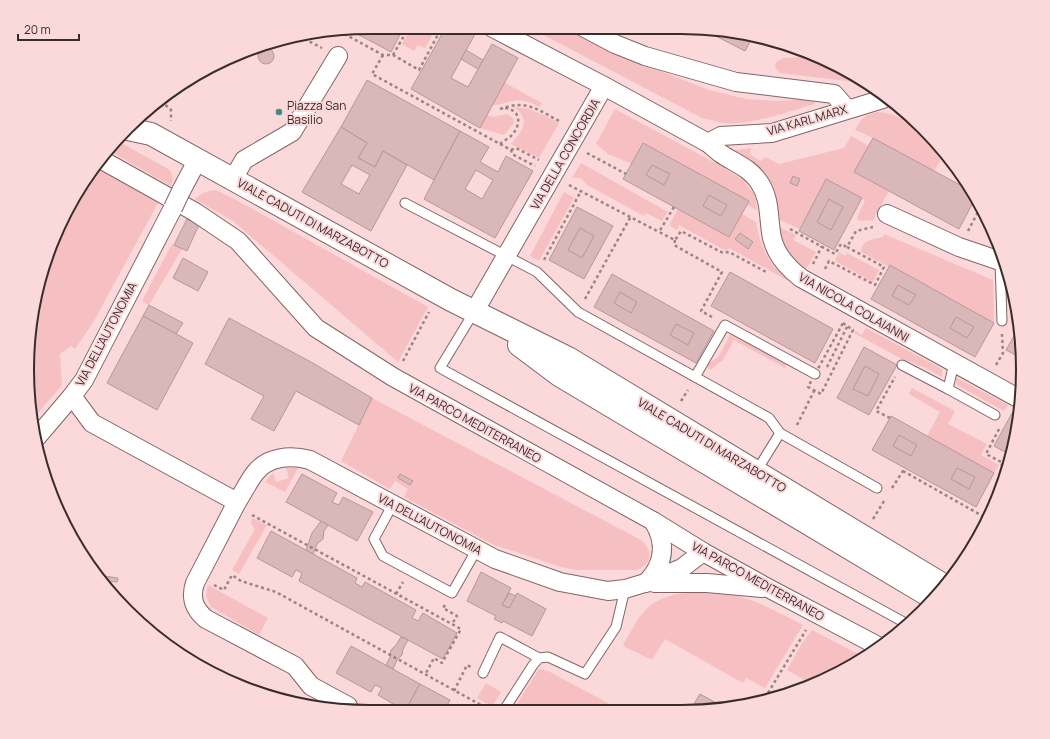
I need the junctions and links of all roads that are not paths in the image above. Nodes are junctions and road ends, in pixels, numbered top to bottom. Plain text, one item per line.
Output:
1 (504, 34) edge
2 (596, 34) edge
3 (338, 56) road end
4 (604, 86) junction
5 (880, 100) edge
6 (847, 109) junction
7 (146, 126) edge
8 (708, 143) junction
9 (198, 159) junction
10 (106, 162) edge
11 (233, 179) junction
12 (405, 203) dead end
13 (886, 214) road end
14 (506, 256) junction
15 (997, 258) edge
16 (1002, 274) edge
17 (474, 312) junction
18 (1002, 321) dead end
19 (954, 363) junction
20 (902, 365) road end
21 (814, 374) dead end
22 (695, 377) junction
23 (948, 389) junction
24 (72, 396) junction
25 (1014, 397) edge
26 (995, 415) road end
27 (780, 433) junction
28 (40, 434) edge
29 (756, 472) junction
30 (877, 488) dead end
31 (237, 504) junction
32 (393, 504) junction
33 (653, 521) junction
34 (477, 549) junction
35 (703, 552) junction
36 (645, 583) junction
37 (936, 587) edge
38 (768, 588) junction
39 (936, 588) edge
40 (625, 589) junction
41 (903, 621) edge
42 (874, 644) edge
43 (539, 658) junction
44 (482, 673) road end
45 (344, 704) edge
46 (507, 705) edge

1 - 4 street, VIA DELLA CONCORDIA
2 - 6 street
3 - 11 street
4 - 8 street, VIA NICOLA COLAIANNI
4 - 14 street, VIA DELLA CONCORDIA
5 - 6 street, VIA KARL MARX
6 - 8 street, VIA KARL MARX
7 - 9 street, VIALE CADUTI DI MARZABOTTO
8 - 19 street, VIA NICOLA COLAIANNI
9 - 11 street, VIALE CADUTI DI MARZABOTTO
9 - 24 street, VIA DELL'AUTONOMIA, bridge
10 - 33 street, VIA PARCO MEDITERRANEO
11 - 17 street, VIALE CADUTI DI MARZABOTTO
12 - 14 lane
13 - 15 street
14 - 17 street, VIA DELLA CONCORDIA
14 - 22 lane
16 - 18 lane
17 - 29 street, VIALE CADUTI DI MARZABOTTO
17 - 39 street, VIALE CADUTI DI MARZABOTTO
17 - 41 lane
19 - 23 lane
19 - 25 street, VIA NICOLA COLAIANNI
20 - 23 lane
21 - 22 lane
22 - 27 lane
23 - 26 lane
24 - 28 street
24 - 31 street, VIA DELL'AUTONOMIA
27 - 29 lane
27 - 30 lane
29 - 37 street, VIALE CADUTI DI MARZABOTTO
31 - 32 street, VIA DELL'AUTONOMIA
31 - 45 street, VIA DELL'AUTONOMIA
32 - 34 street, VIA DELL'AUTONOMIA
32 - 34 lane
33 - 35 street, VIA PARCO MEDITERRANEO
33 - 36 street
34 - 40 street, VIA DELL'AUTONOMIA
35 - 36 street, VIA DELL'AUTONOMIA
35 - 38 street, VIA PARCO MEDITERRANEO
36 - 38 street, VIA DELL'AUTONOMIA
36 - 40 street, VIA DELL'AUTONOMIA
38 - 42 street, VIA PARCO MEDITERRANEO
40 - 43 lane
43 - 44 lane
43 - 46 lane

